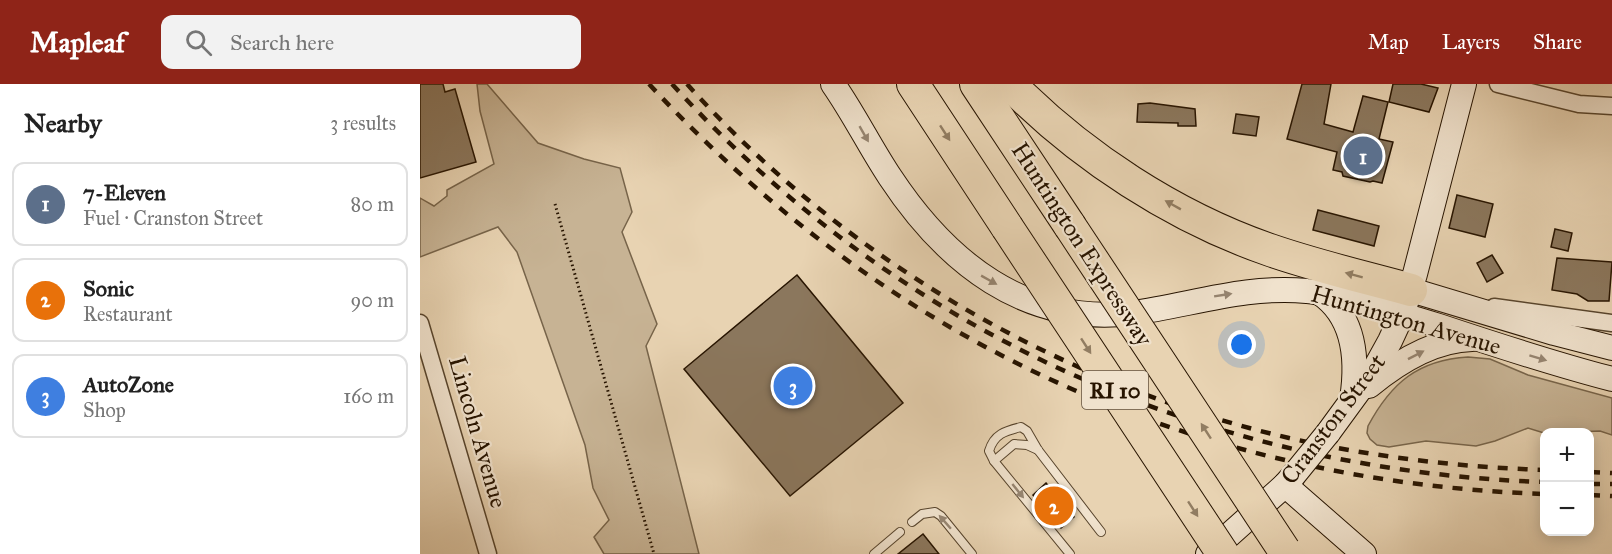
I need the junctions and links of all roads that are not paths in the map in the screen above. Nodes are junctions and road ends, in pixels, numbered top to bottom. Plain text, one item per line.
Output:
1 (833, 84) edge
2 (913, 84) edge
3 (976, 84) edge
4 (1010, 84) edge
5 (1464, 84) edge
6 (1498, 84) edge
7 (1612, 106) edge
8 (1320, 293) junction
9 (1406, 302) junction
10 (1458, 303) junction
11 (1612, 322) edge
12 (420, 323) edge
13 (1478, 339) junction
14 (1612, 348) edge
15 (1612, 379) edge
16 (1351, 401) junction
17 (1038, 450) junction
18 (994, 461) junction
19 (1289, 481) junction
20 (912, 522) dead end
21 (900, 532) dead end
22 (1101, 532) dead end
23 (1286, 552) edge
24 (488, 554) edge
25 (874, 554) edge
26 (972, 554) edge
27 (1070, 554) edge
28 (1208, 554) edge
29 (1223, 554) edge
30 (1364, 554) edge

1 -> 8 main road, Huntington Avenue
2 -> 29 highway, RI 10, bridge
23 -> 3 highway, Huntington Expressway / RI 10, bridge
9 -> 4 highway
5 - 9 main road, Cranston Street
6 - 7 street
8 - 9 main road, Huntington Avenue
8 - 16 main road
9 - 10 main road, Huntington Avenue
9 - 13 main road, Huntington Avenue
9 - 16 main road, Cranston Street
10 - 11 street, Huntington Avenue
10 - 14 main road, Huntington Avenue
12 - 24 street, Lincoln Avenue
13 -> 15 main road, Huntington Avenue
16 -> 13 main road
16 - 19 main road, Cranston Street, bridge
17 - 18 lane
17 - 18 lane
17 - 22 lane
18 -> 27 lane
19 - 28 main road, Cranston Street
19 - 30 main road
26 -> 20 lane
21 - 25 lane

